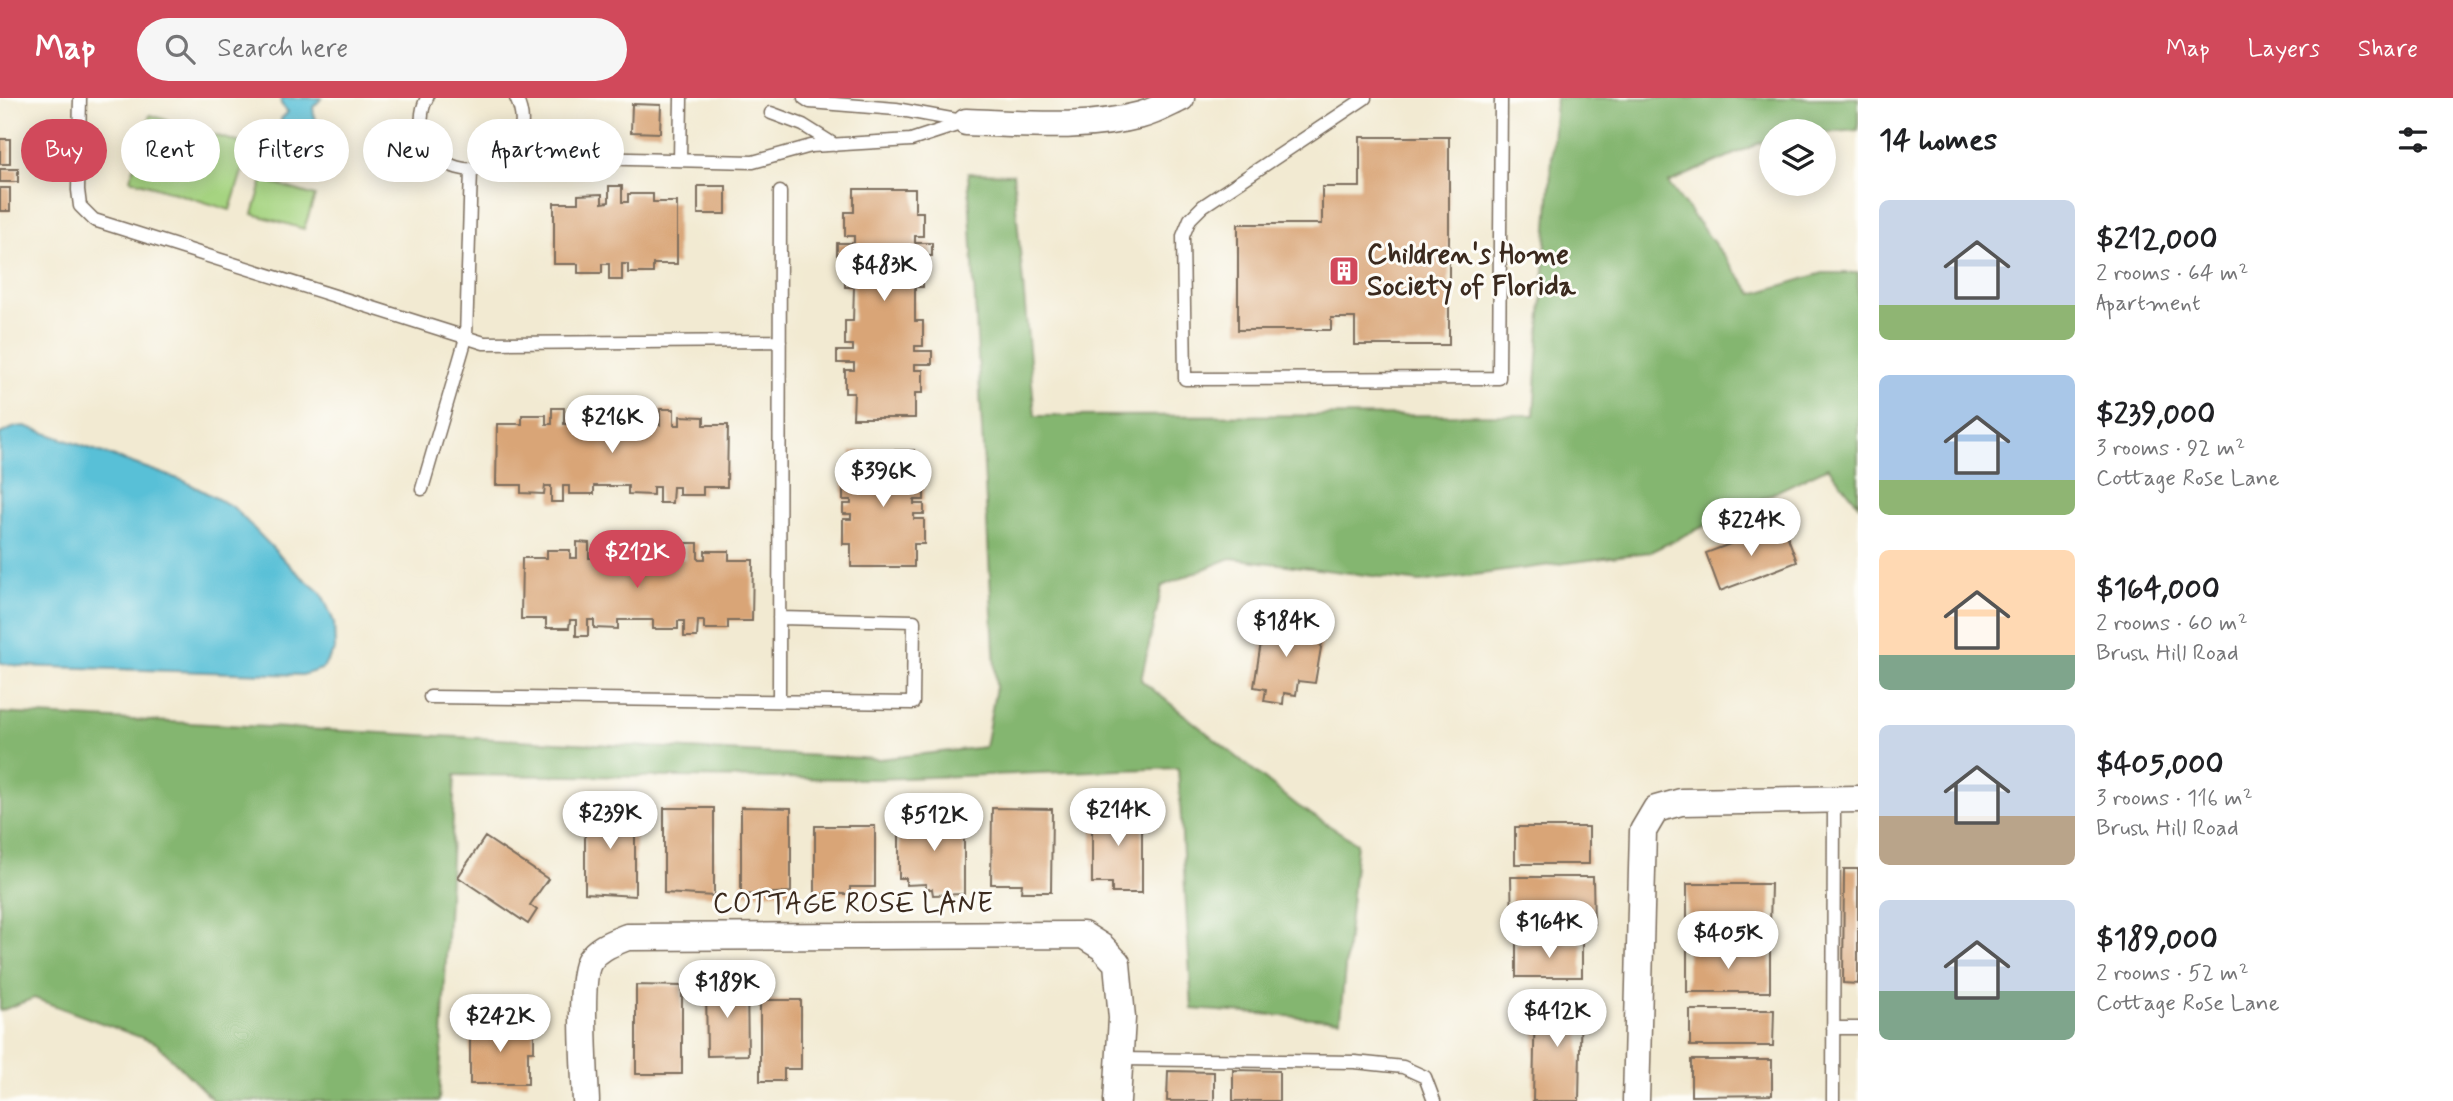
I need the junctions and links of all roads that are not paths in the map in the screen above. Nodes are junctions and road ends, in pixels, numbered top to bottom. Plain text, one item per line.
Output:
1 (79, 98) edge
2 (427, 98) edge
3 (516, 98) edge
4 (681, 98) edge
5 (804, 98) edge
6 (1181, 98) edge
7 (1365, 98) edge
8 (1501, 98) edge
9 (771, 113) dead end
10 (522, 119) edge
11 (966, 122) junction
12 (835, 145) junction
13 (624, 159) edge
14 (680, 160) junction
15 (467, 169) edge
16 (471, 182) edge
17 (780, 192) dead end
18 (466, 338) junction
19 (780, 341) junction
20 (422, 489) dead end
21 (779, 618) junction
22 (430, 697) dead end
23 (779, 701) junction
24 (1846, 799) edge
25 (1833, 1028) junction
26 (1858, 1028) edge
27 (1120, 1059) junction
28 (586, 1101) edge
29 (1117, 1101) edge
30 (1434, 1101) edge
31 (1636, 1101) edge
32 (1833, 1101) edge

1 - 18 lane
2 - 15 lane
3 - 10 lane
4 - 14 lane
5 - 11 lane
6 - 11 street
7 - 8 lane
9 - 12 lane
11 - 12 lane
12 - 14 lane
13 - 14 lane
16 - 18 lane
17 - 19 lane
18 - 19 lane
18 - 20 lane
19 - 21 lane
21 - 23 lane
21 - 23 lane
22 - 23 lane
24 - 25 lane
24 - 31 street
25 - 26 lane
25 - 32 lane
27 - 28 street, COTTAGE ROSE LANE
27 - 29 street, COTTAGE ROSE LANE
27 - 30 lane

